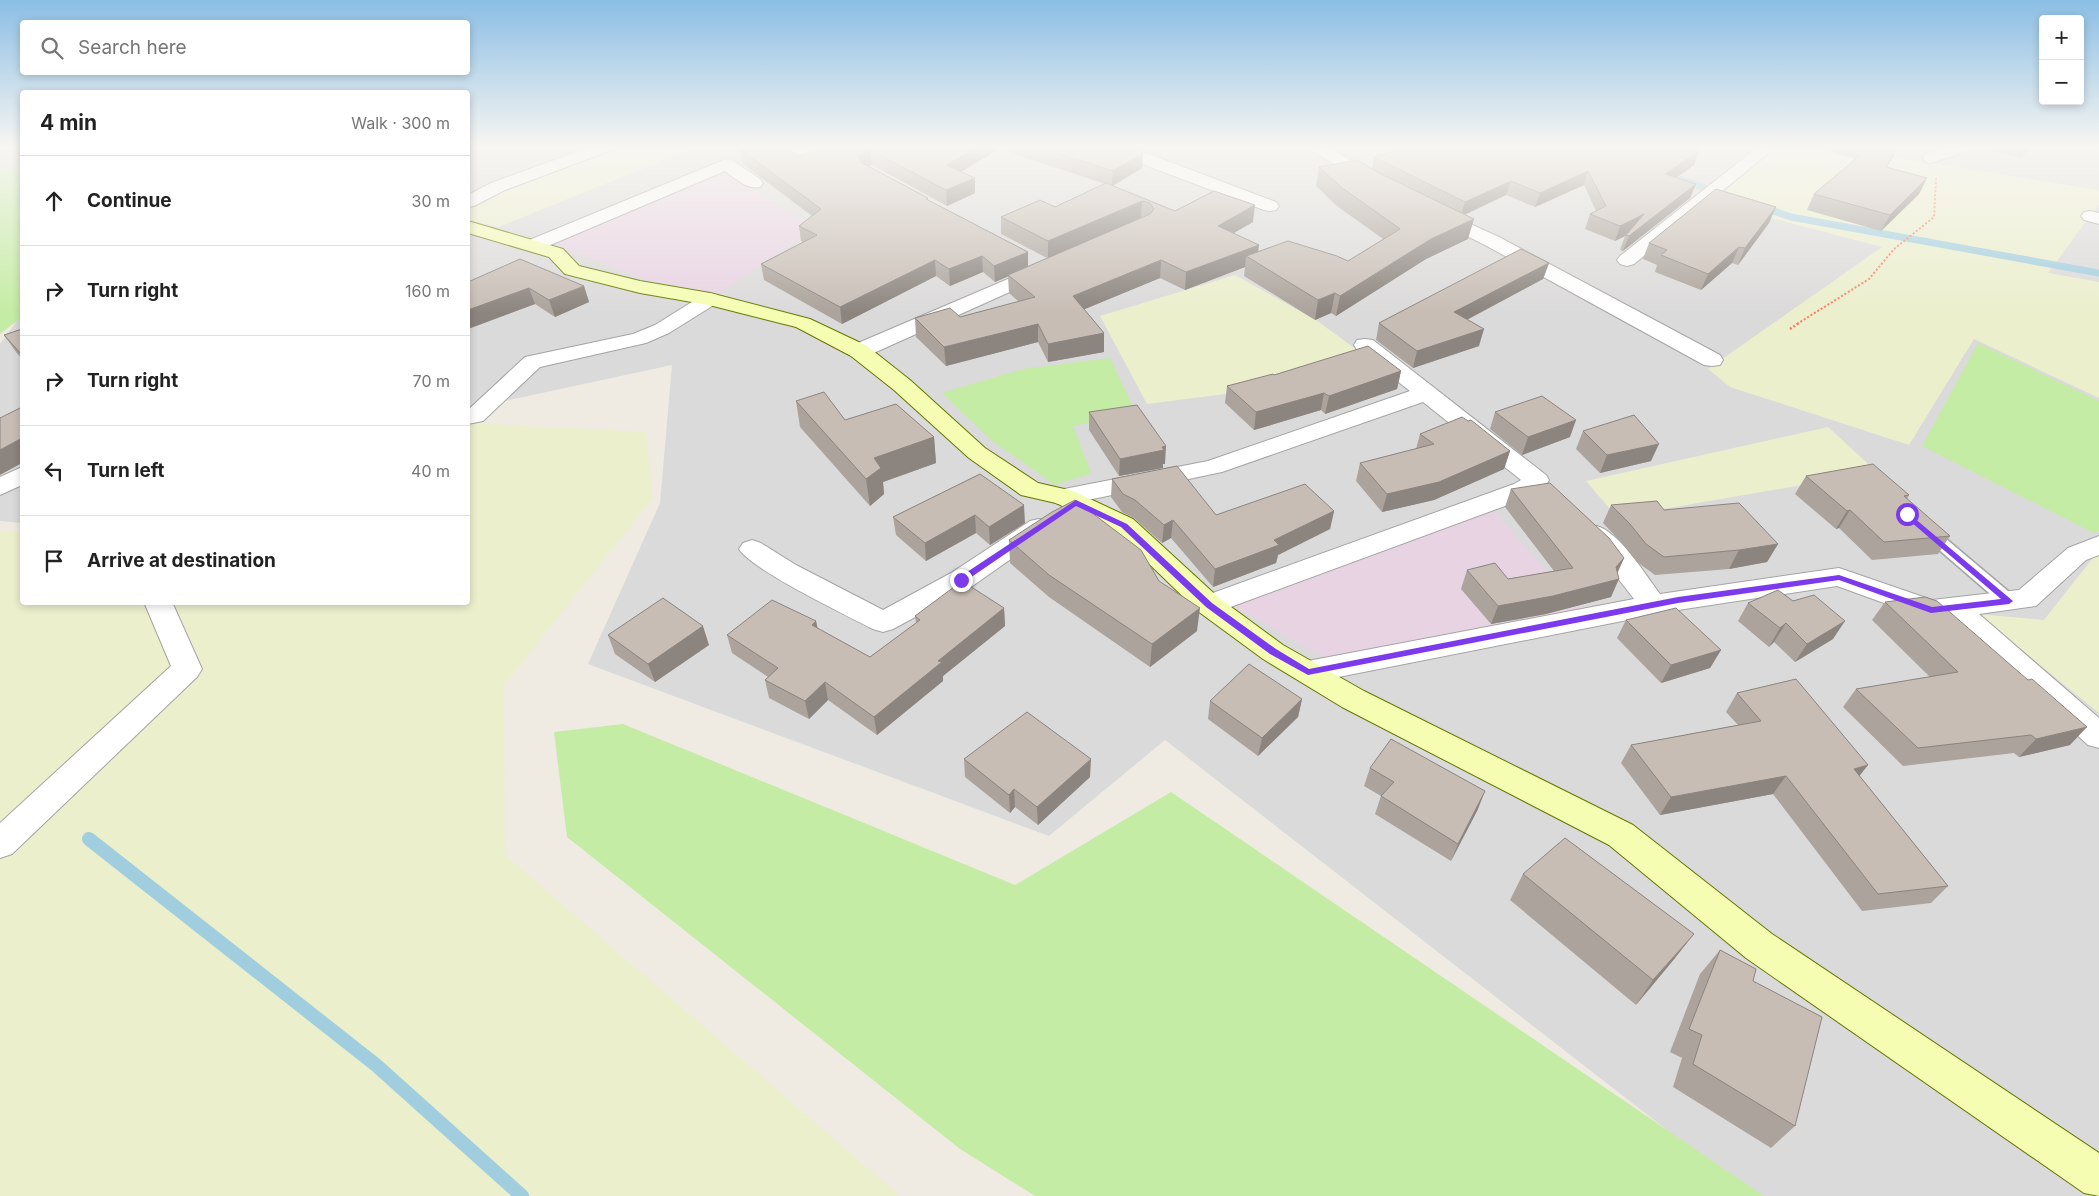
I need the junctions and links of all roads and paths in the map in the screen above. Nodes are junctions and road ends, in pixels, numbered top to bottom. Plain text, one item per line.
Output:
1 (648, 202) edge
2 (1259, 202) edge
3 (1699, 202) edge
4 (1935, 202) edge
5 (1270, 206) dead end
6 (1424, 208) edge
7 (470, 228) edge
8 (540, 254) junction
9 (1627, 260) dead end
10 (1047, 263) edge
11 (710, 299) junction
12 (1790, 329) dead end
13 (1365, 345) edge
14 (859, 351) junction
15 (1712, 360) dead end
16 (1427, 393) junction
17 (470, 417) edge
18 (20, 476) edge
19 (1537, 480) junction
20 (0, 487) edge
21 (1556, 496) edge
22 (1070, 500) junction
23 (1583, 521) edge
24 (1914, 521) edge
25 (2099, 545) edge
26 (752, 549) dead end
27 (2009, 601) junction
28 (1653, 604) junction
29 (159, 605) edge
30 (1209, 605) junction
31 (1953, 607) junction
32 (1308, 672) junction
33 (2099, 736) edge
34 (0, 844) edge
35 (2099, 1178) edge

1 - 8 street
2 - 5 street
3 - 9 street
4 - 12 path
6 - 15 street
7 - 8 street
8 - 11 street
10 - 14 street
11 - 14 street
11 - 17 street
13 - 16 street
14 - 22 street
16 - 19 street
16 - 22 street
18 - 20 street
19 - 21 street
19 - 30 street
22 - 26 street
22 - 30 street
23 - 28 street
24 - 27 lane
25 - 27 street
27 - 31 street
28 - 31 street
28 - 32 street
29 - 34 street
30 - 32 street
31 - 33 street
32 - 35 street

